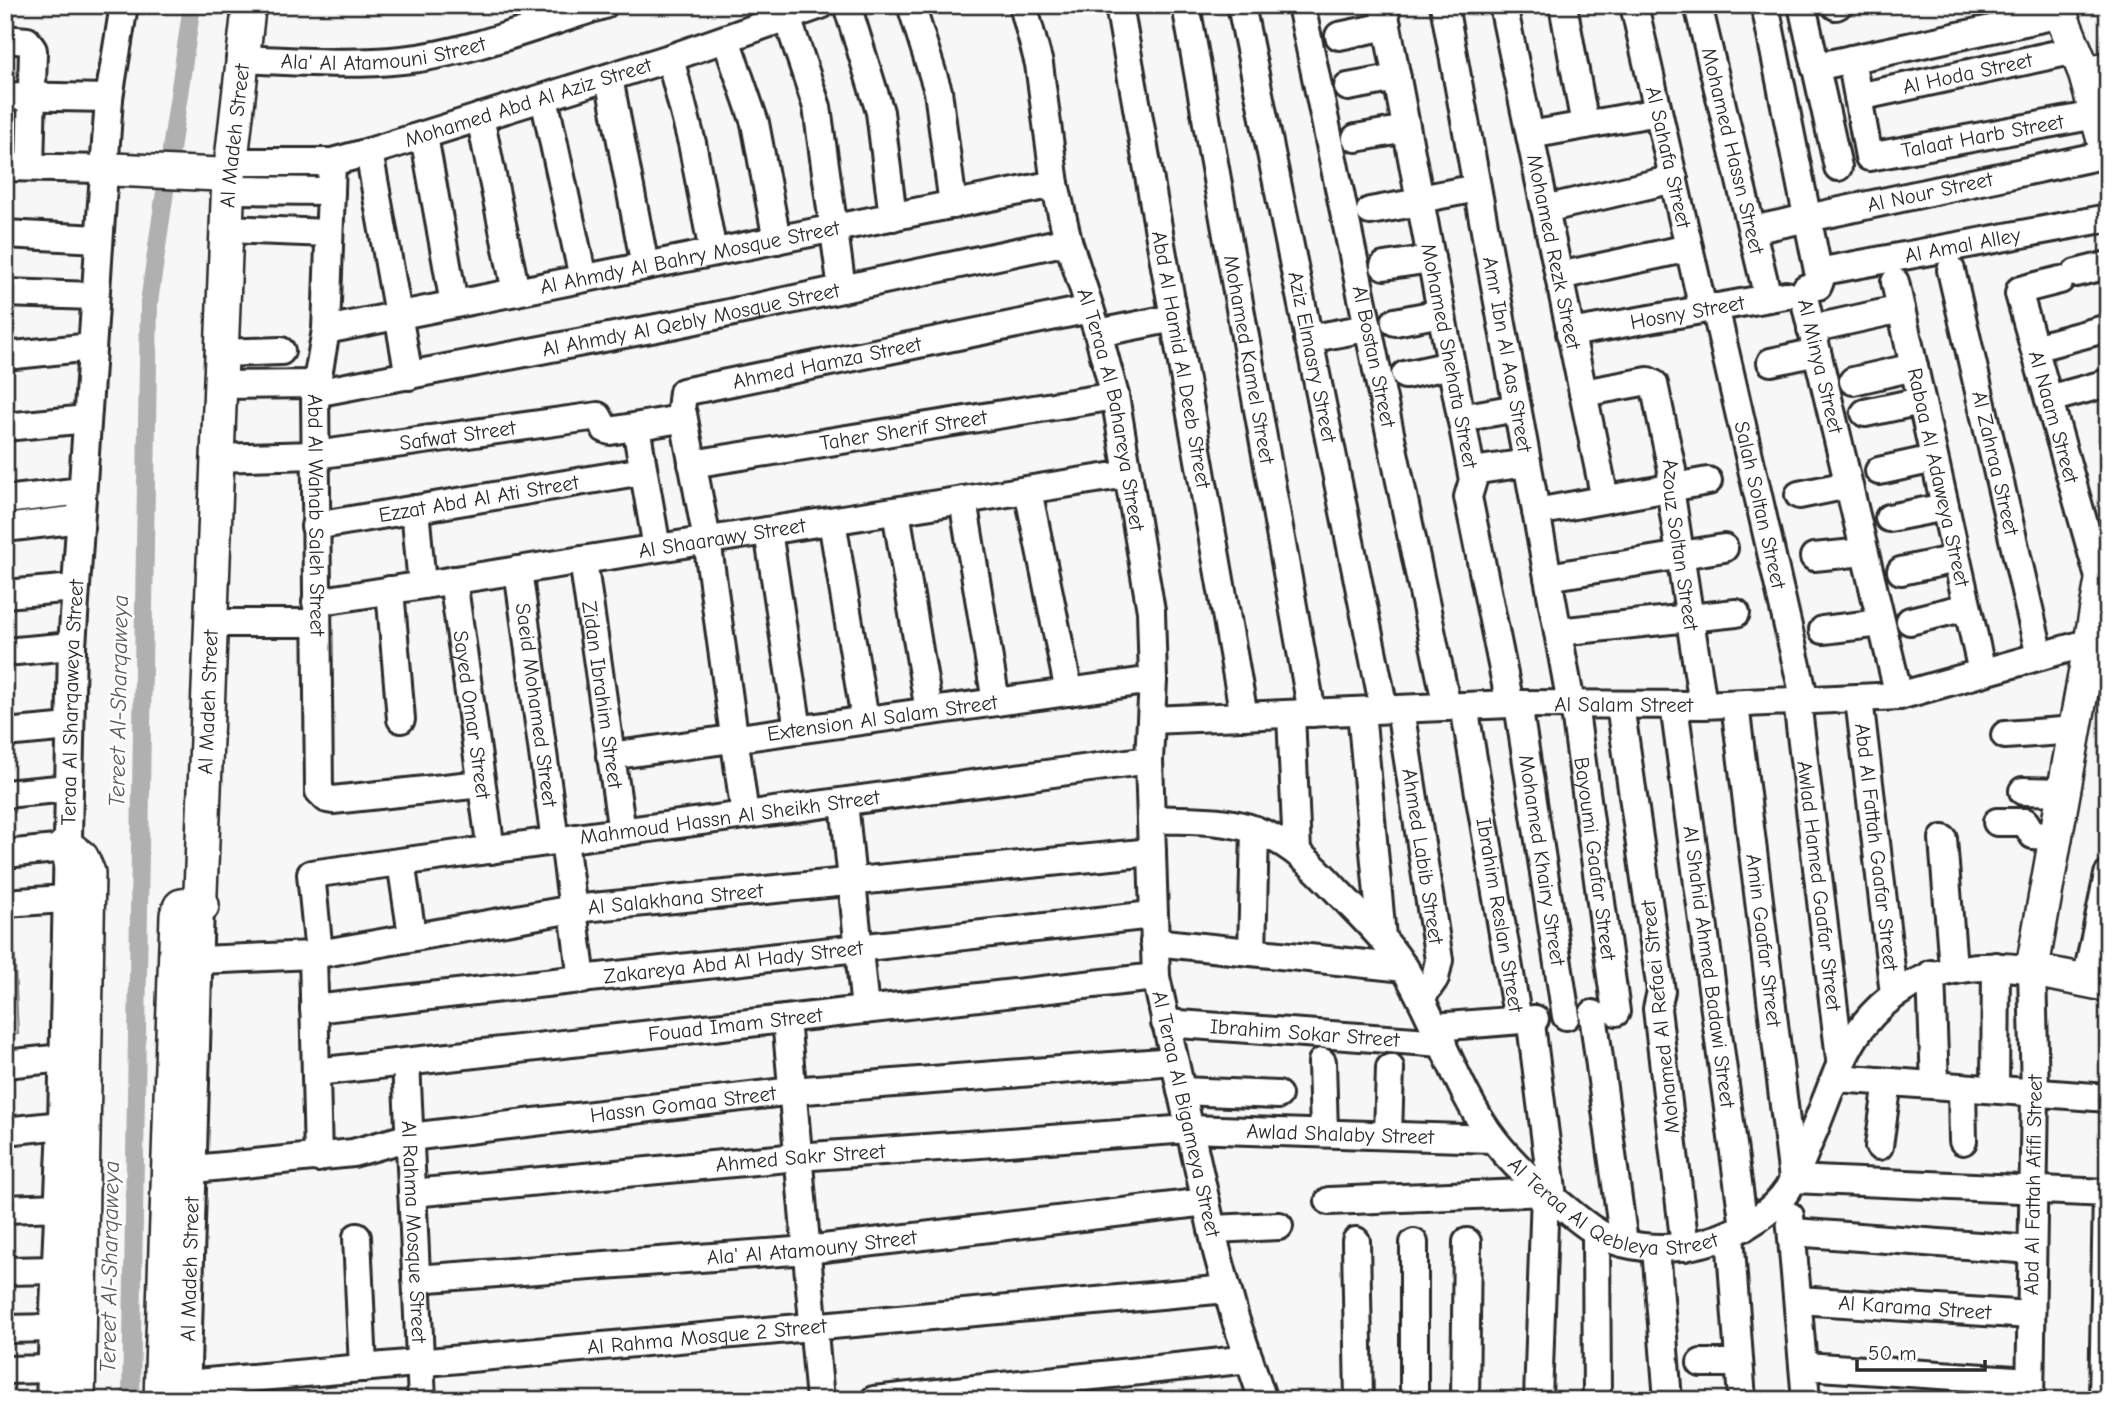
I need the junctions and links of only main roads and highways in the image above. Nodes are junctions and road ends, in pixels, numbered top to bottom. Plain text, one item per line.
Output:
1 (249, 5) edge
2 (2059, 9) edge
3 (2089, 62) edge
4 (2101, 118) edge
5 (2108, 155) edge
6 (112, 169) road end
7 (222, 175) junction
8 (2108, 544) edge
9 (2102, 595) edge
10 (66, 848) road end
11 (200, 905) joint
12 (2097, 983) edge
13 (179, 1394) edge
14 (76, 1400) edge

1 - 7 main road, Al Madeh Street
2 - 3 main road
3 - 4 main road
4 - 5 main road
6 - 7 main road
7 - 11 main road, Al Madeh Street
8 - 9 main road
9 - 12 main road, Al Teraa Al Qebleya Street
10 - 14 highway
11 - 13 highway

